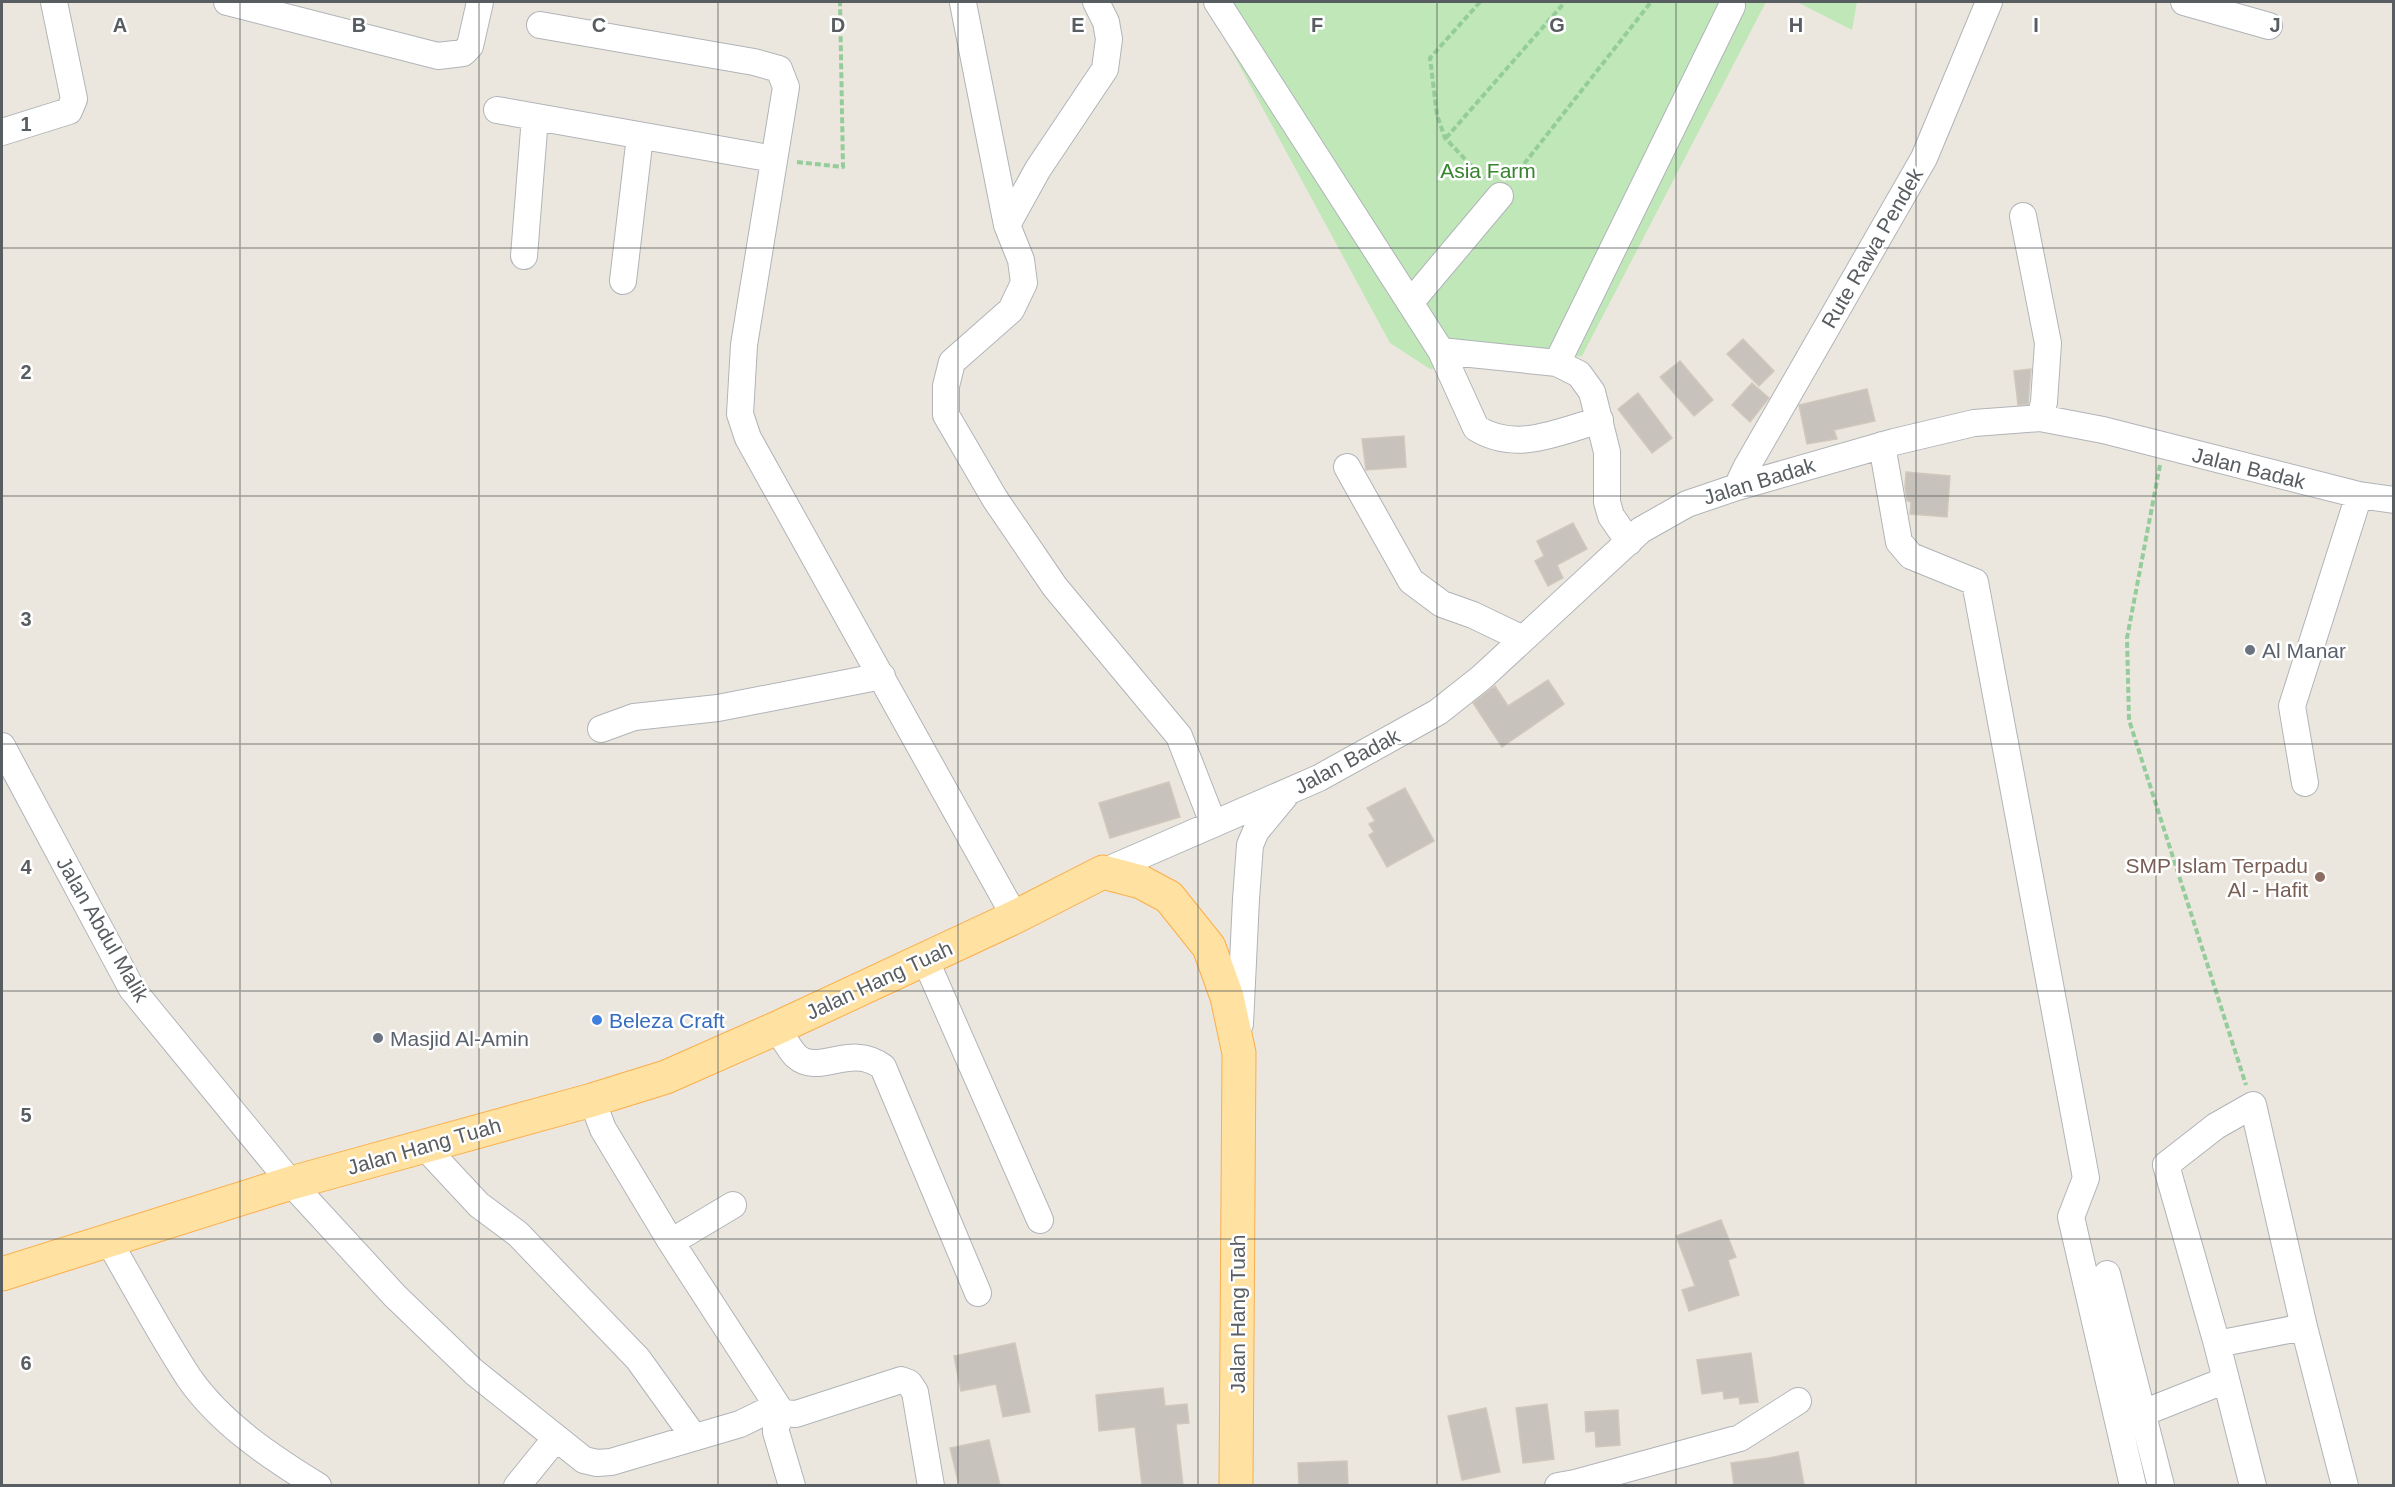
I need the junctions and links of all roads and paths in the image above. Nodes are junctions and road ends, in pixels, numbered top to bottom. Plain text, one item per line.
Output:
1 (54, 2) edge
2 (227, 2) edge
3 (480, 2) edge
4 (840, 2) edge
5 (1095, 2) edge
6 (1217, 2) edge
7 (1480, 2) edge
8 (1565, 2) edge
9 (1652, 2) edge
10 (1989, 2) edge
11 (2184, 2) edge
12 (963, 3) dead end
13 (1732, 6) dead end
14 (540, 25) dead end
15 (2269, 26) dead end
16 (497, 110) dead end
17 (535, 117) junction
18 (2, 132) edge
19 (640, 136) junction
20 (1445, 138) junction
21 (774, 159) junction
22 (1500, 196) junction
23 (2023, 216) dead end
24 (1007, 225) junction
25 (524, 256) dead end
26 (623, 281) dead end
27 (1410, 303) junction
28 (1441, 351) junction
29 (1557, 363) junction
30 (2040, 418) junction
31 (1600, 420) junction
32 (1882, 445) junction
33 (2163, 447) junction
34 (1347, 467) dead end
35 (1737, 487) junction
36 (2359, 495) junction
37 (2394, 500) edge
38 (1629, 542) junction
39 (1523, 639) junction
40 (882, 676) junction
41 (601, 729) dead end
42 (5, 758) edge
43 (2305, 783) dead end
44 (1289, 792) junction
45 (1213, 823) junction
46 (1103, 872) junction
47 (1015, 917) junction
48 (925, 958) junction
49 (777, 1028) junction
50 (1239, 1053) junction
51 (592, 1100) junction
52 (2253, 1105) junction
53 (423, 1146) junction
54 (291, 1183) junction
55 (733, 1205) dead end
56 (1040, 1220) dead end
57 (108, 1240) junction
58 (671, 1242) junction
59 (2, 1274) edge
60 (2107, 1274) dead end
61 (978, 1293) dead end
62 (2304, 1327) junction
63 (2217, 1344) junction
64 (2226, 1380) junction
65 (1798, 1401) dead end
66 (780, 1410) junction
67 (2143, 1413) junction
68 (694, 1437) junction
69 (556, 1438) junction
70 (318, 1485) edge
71 (517, 1485) edge
72 (792, 1485) edge
73 (932, 1485) edge
74 (1236, 1485) edge
75 (1569, 1485) edge
76 (2133, 1485) edge
77 (2161, 1485) edge
78 (2253, 1485) edge
79 (2345, 1485) edge

1 - 18 street
2 - 3 street
4 - 21 path
5 - 24 street
6 - 27 street
7 - 20 path
8 - 20 path
9 - 22 path
10 - 35 street, Rute Rawa Pendek
11 - 15 street
12 - 24 street
13 - 29 street
14 - 21 street
16 - 17 street
17 - 19 street
17 - 25 street
19 - 21 street
19 - 26 street
20 - 22 path
21 - 40 street
22 - 27 street
23 - 30 street
24 - 45 street
27 - 28 street
28 - 29 street
28 - 31 street
29 - 31 street
30 - 32 street, Jalan Badak
30 - 33 street, Jalan Badak
31 - 38 street
32 - 35 street, Jalan Badak
32 - 76 street
33 - 36 street, Jalan Badak
33 - 52 path
34 - 39 street
35 - 38 street, Jalan Badak
36 - 37 street, Jalan Badak
36 - 43 street
38 - 39 street, Jalan Badak
39 - 44 street, Jalan Badak
40 - 41 street
40 - 47 street
42 - 54 street, Jalan Abdul Malik
44 - 45 street, Jalan Badak
44 - 50 street
45 - 46 street, Jalan Badak
46 - 47 main road, Jalan Hang Tuah
46 - 50 main road, Jalan Hang Tuah
47 - 48 main road, Jalan Hang Tuah
48 - 49 main road, Jalan Hang Tuah
48 - 56 street
49 - 51 main road, Jalan Hang Tuah
49 - 61 street
50 - 74 main road, Jalan Hang Tuah
51 - 53 main road, Jalan Hang Tuah
51 - 58 street
52 - 62 street
52 - 63 street
53 - 54 main road, Jalan Hang Tuah
53 - 68 street
54 - 57 main road, Jalan Hang Tuah
54 - 69 street, Jalan Abdul Malik
55 - 58 street
57 - 59 main road, Jalan Hang Tuah
57 - 70 street
58 - 66 street
60 - 67 street
62 - 63 street
62 - 79 street
63 - 64 street
64 - 67 street
64 - 78 street
65 - 75 street
66 - 68 street, Jalan Abdul Malik
66 - 72 street
66 - 73 street, Jalan Abdul Malik
67 - 77 street
68 - 69 street, Jalan Abdul Malik
69 - 71 street

